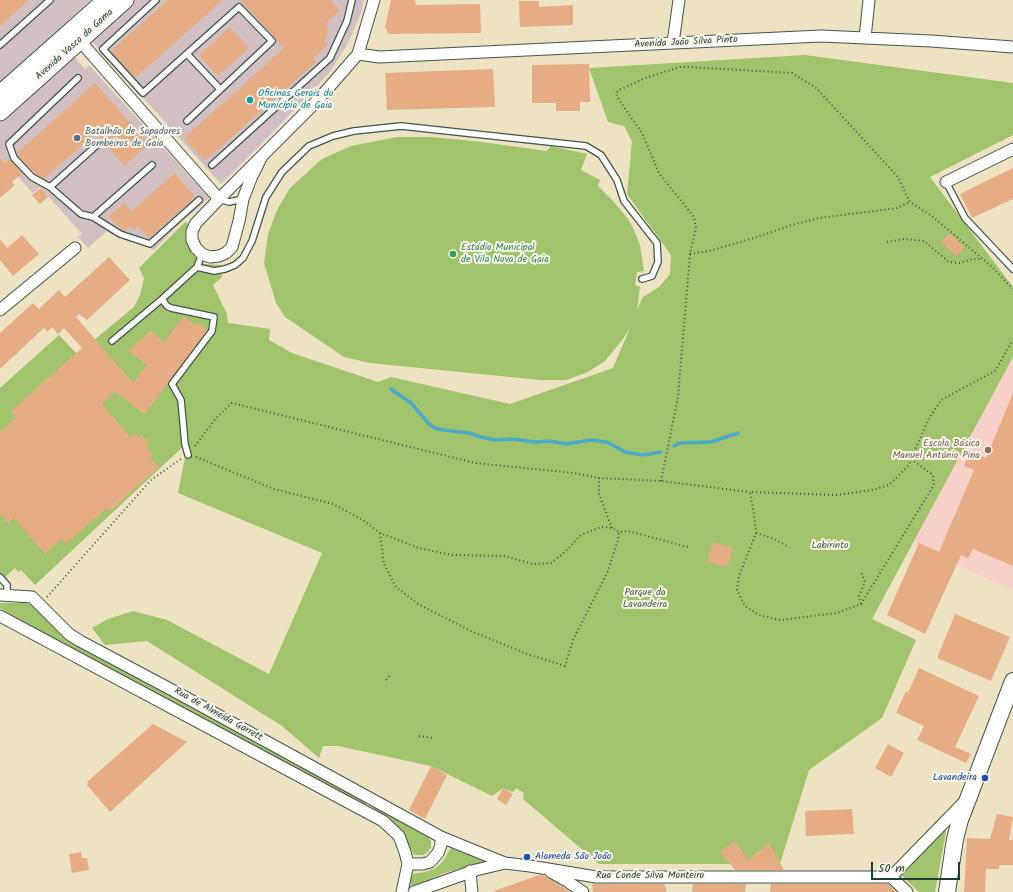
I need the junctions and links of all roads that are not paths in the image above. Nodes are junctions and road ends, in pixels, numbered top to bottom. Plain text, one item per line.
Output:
1 (50, 0) edge
2 (106, 0) edge
3 (125, 0) edge
4 (156, 0) edge
5 (352, 0) edge
6 (374, 0) edge
7 (679, 0) edge
8 (869, 0) edge
9 (865, 38) junction
10 (80, 41) junction
11 (673, 43) junction
12 (0, 45) edge
13 (1013, 47) edge
14 (187, 54) junction
15 (358, 54) junction
16 (78, 78) dead end
17 (20, 85) junction
18 (220, 89) junction
19 (0, 94) edge
20 (0, 112) edge
21 (187, 121) dead end
22 (97, 145) dead end
23 (1013, 149) edge
24 (262, 156) junction
25 (152, 165) dead end
26 (212, 165) dead end
27 (946, 182) joint
28 (50, 187) junction
29 (243, 199) junction
30 (198, 200) dead end
31 (224, 200) junction
32 (93, 217) junction
33 (76, 248) dead end
34 (202, 254) junction
35 (197, 267) junction
36 (1013, 269) edge
37 (642, 280) dead end
38 (162, 299) junction
39 (0, 310) edge
40 (112, 341) dead end
41 (188, 455) road end
42 (0, 578) edge
43 (4, 595) edge
44 (0, 616) edge
45 (1013, 681) edge
46 (1010, 697) edge
47 (969, 796) junction
48 (441, 838) junction
49 (505, 863) junction
50 (408, 864) junction
51 (542, 868) junction
52 (470, 871) junction
53 (891, 877) junction
54 (402, 892) edge
55 (414, 892) edge
56 (472, 892) edge
57 (583, 892) edge
58 (907, 892) edge
59 (947, 892) edge

1 - 12 lane
2 - 17 main road, Avenida Vasco da Gama
3 - 10 main road, Avenida Vasco da Gama
4 - 14 lane
5 - 26 lane
6 - 15 street
7 - 11 street
8 - 9 street
9 - 11 street, Avenida João Silva Pinto
9 - 13 street, Avenida João Silva Pinto
10 - 17 main road, Avenida Vasco da Gama
10 - 31 street
11 - 15 street, Avenida João Silva Pinto
14 - 18 lane
14 - 18 lane
15 - 24 street
16 - 28 lane
17 - 19 main road, Avenida Vasco da Gama
17 - 20 main road, Avenida Vasco da Gama
18 - 21 lane
22 - 28 lane
23 - 27 street
24 - 29 street
24 - 31 street
25 - 32 lane
27 - 36 lane
28 - 32 lane
29 - 31 lane
29 - 34 street
30 - 32 lane
31 - 34 street
33 - 39 street
34 - 35 lane
35 - 37 lane
35 - 38 lane
38 - 40 lane
38 - 41 lane
42 - 43 lane
43 - 48 street, Rua de Almeida Garrett
44 - 50 street, Rua de Almeida Garrett
45 - 46 main road
46 - 47 main road
47 - 53 street
47 - 59 main road
48 - 49 street, Rua de Almeida Garrett
48 - 50 street
49 - 51 street, Rua Conde Silva Monteiro
49 - 52 street, Rua Conde Silva Monteiro
50 - 54 street, Rua de Almeida Garrett
51 - 53 street, Rua Conde Silva Monteiro
51 - 57 street
52 - 55 street, Rua Conde Silva Monteiro
52 - 56 street
53 - 58 street

